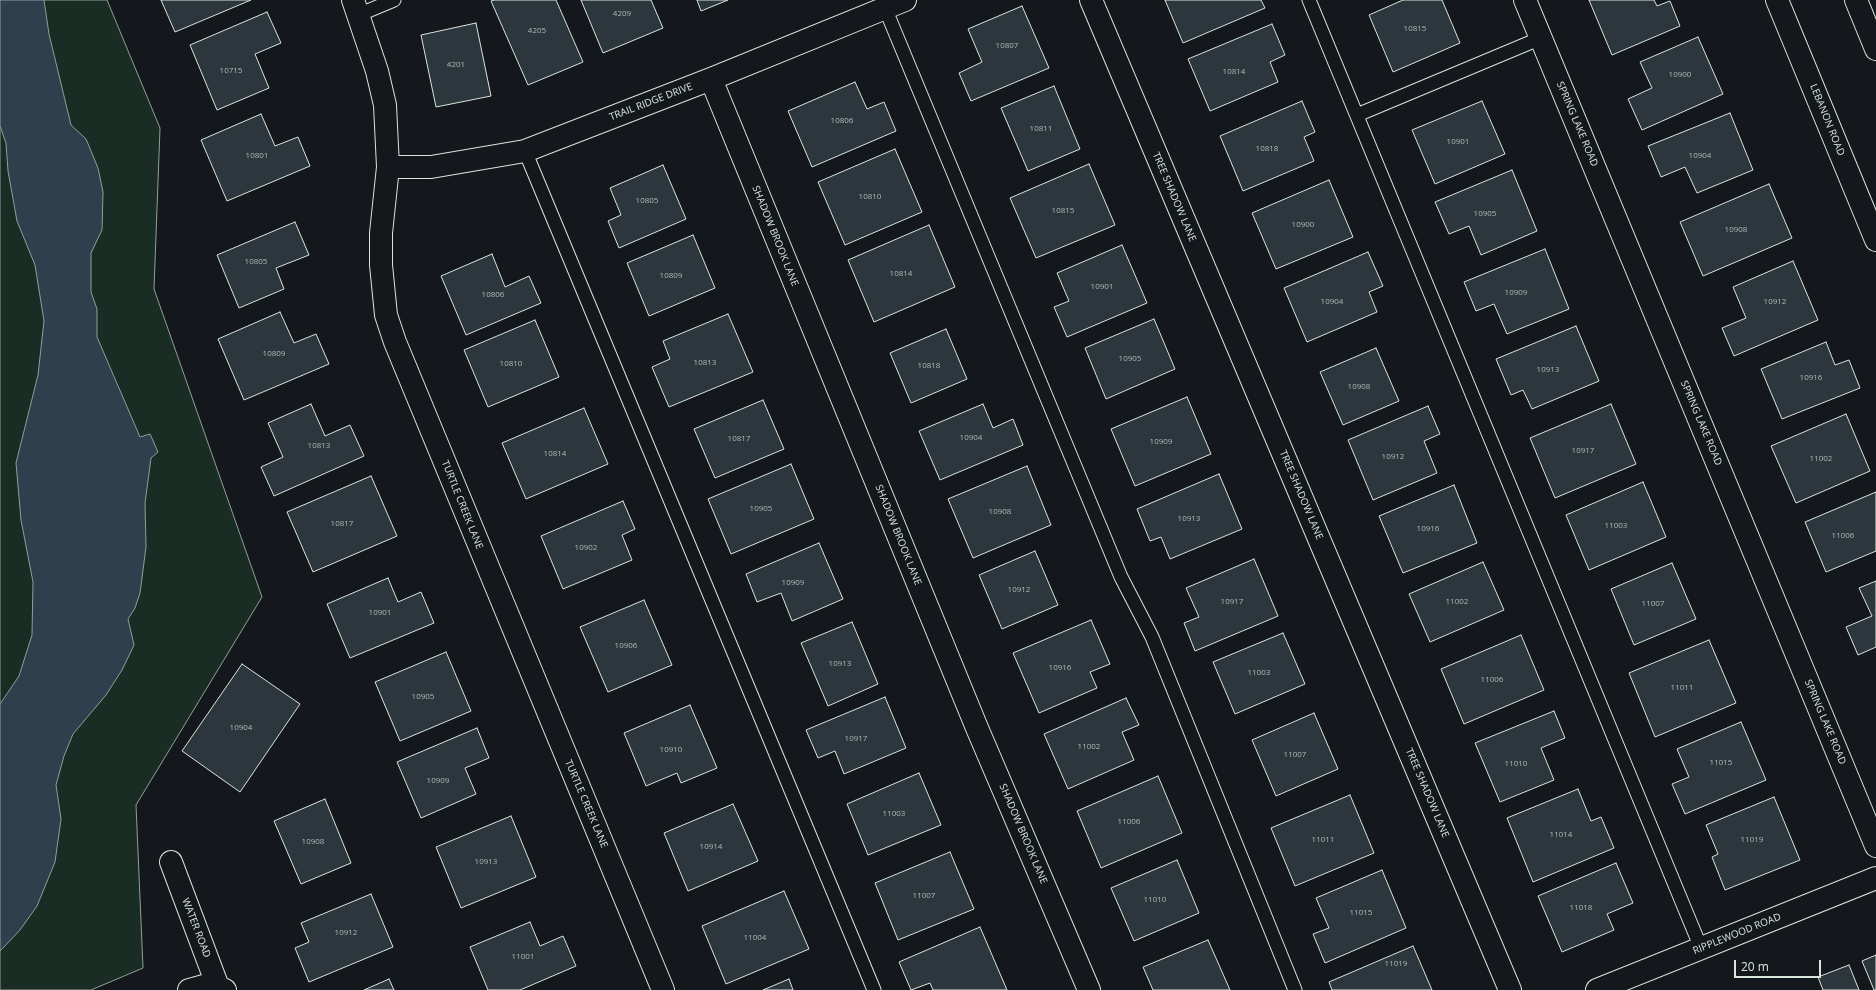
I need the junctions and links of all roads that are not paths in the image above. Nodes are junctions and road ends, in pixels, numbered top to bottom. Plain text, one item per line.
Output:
1 (394, 0) edge
2 (905, 0) edge
3 (1091, 0) edge
4 (1309, 0) edge
5 (1526, 0) edge
6 (1777, 0) edge
7 (1856, 0) edge
8 (356, 8) edge
9 (885, 8) junction
10 (1541, 38) junction
11 (1876, 49) edge
12 (711, 79) junction
13 (1356, 115) junction
14 (525, 150) junction
15 (388, 167) junction
16 (1876, 240) edge
17 (1876, 846) edge
18 (171, 862) dead end
19 (1876, 878) edge
20 (1702, 948) junction
21 (221, 988) edge
22 (189, 990) edge
23 (663, 990) edge
24 (874, 990) edge
25 (1089, 990) edge
26 (1294, 990) edge
27 (1510, 990) edge
28 (1597, 990) edge

1 - 8 lane
2 - 9 street, TRAIL RIDGE DRIVE
3 - 27 street, TREE SHADOW LANE
4 - 13 lane
5 - 10 street, SPRING LAKE ROAD
6 - 16 street, LEBANON ROAD
7 - 11 street
8 - 15 street, TURTLE CREEK LANE
9 - 12 street, TRAIL RIDGE DRIVE
9 - 26 lane
10 - 13 lane
10 - 17 street, SPRING LAKE ROAD
12 - 14 street, TRAIL RIDGE DRIVE
12 - 25 street, SHADOW BROOK LANE
13 - 20 lane
14 - 15 street, TRAIL RIDGE DRIVE
14 - 24 lane
15 - 23 street, TURTLE CREEK LANE
18 - 21 street, WATER ROAD
19 - 20 street, RIPPLEWOOD ROAD
20 - 28 street, RIPPLEWOOD ROAD
21 - 22 street

